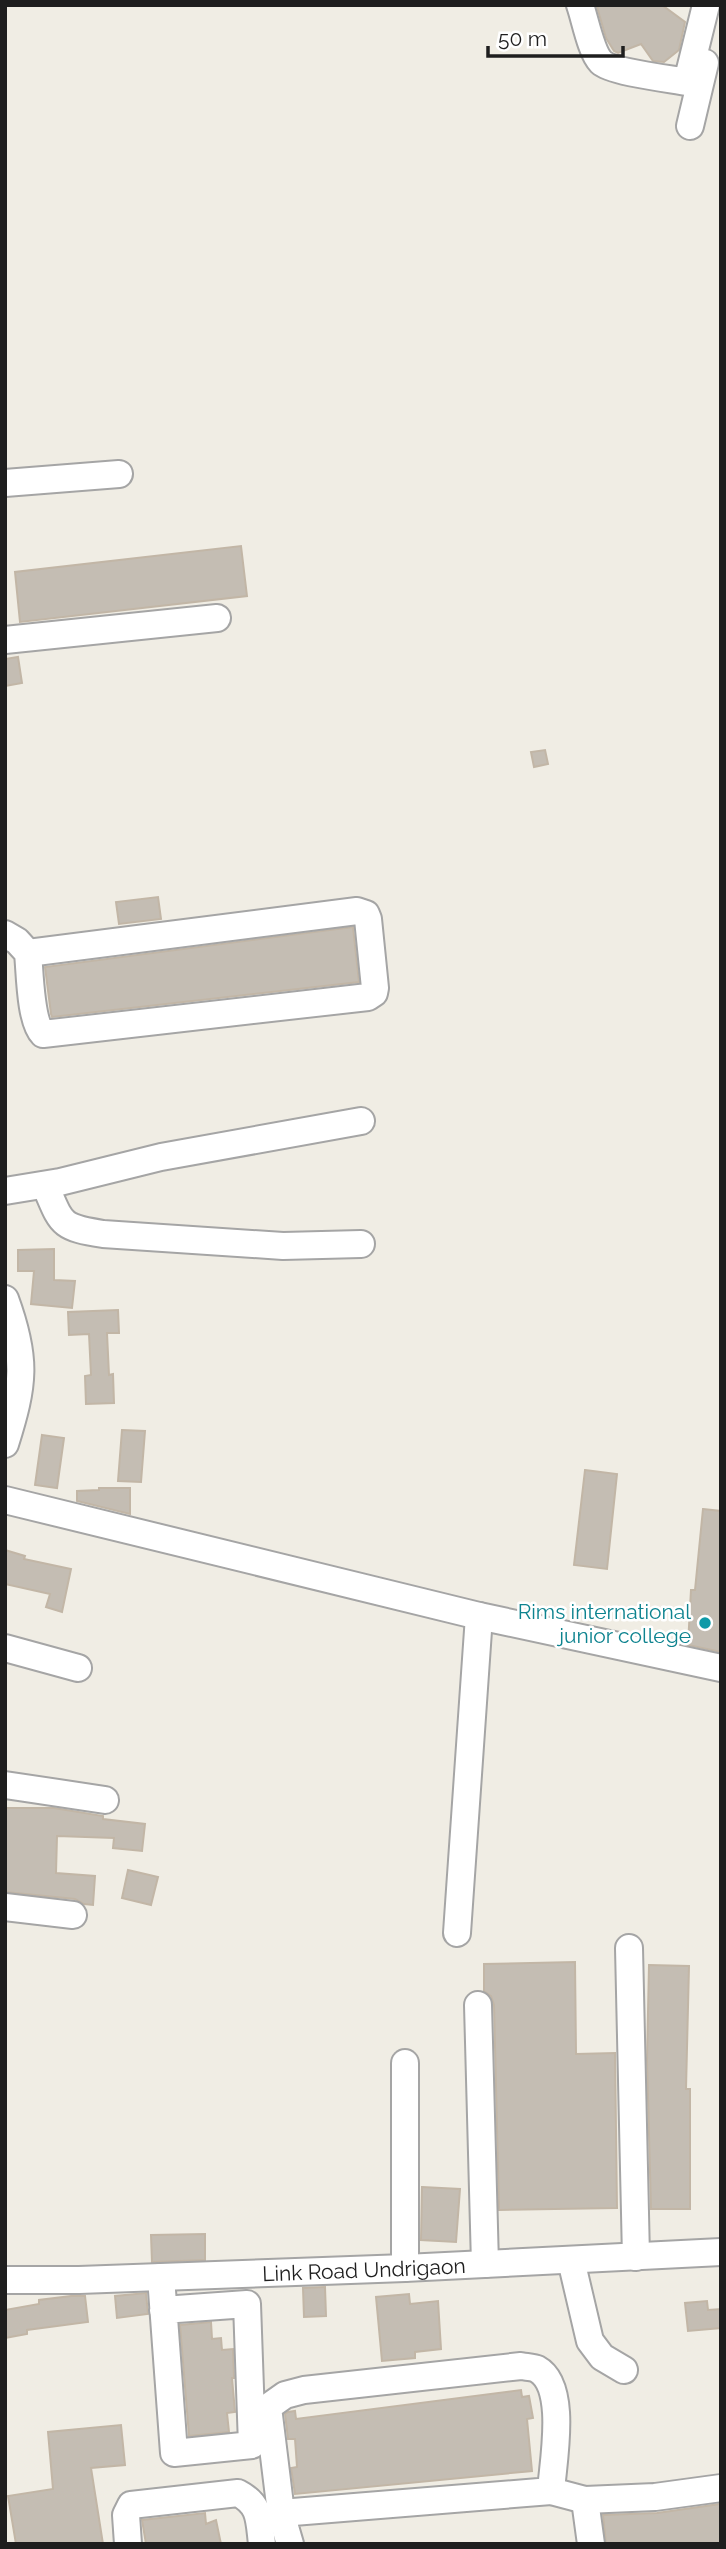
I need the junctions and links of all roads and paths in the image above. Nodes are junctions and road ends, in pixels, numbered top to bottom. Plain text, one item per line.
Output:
1 (580, 5) edge
2 (706, 5) edge
3 (719, 5) edge
4 (690, 126) dead end
5 (119, 474) dead end
6 (5, 483) edge
7 (217, 618) dead end
8 (5, 640) edge
9 (5, 934) edge
10 (28, 953) junction
11 (361, 1121) dead end
12 (45, 1185) junction
13 (5, 1191) edge
14 (361, 1244) dead end
15 (5, 1299) edge
16 (5, 1444) edge
17 (5, 1500) edge
18 (478, 1616) junction
19 (5, 1647) edge
20 (78, 1668) dead end
21 (721, 1668) edge
22 (5, 1785) edge
23 (105, 1800) dead end
24 (5, 1907) edge
25 (73, 1915) dead end
26 (457, 1933) dead end
27 (629, 1948) dead end
28 (478, 2005) dead end
29 (405, 2063) dead end
30 (721, 2252) edge
31 (636, 2257) junction
32 (571, 2260) junction
33 (485, 2264) junction
34 (405, 2268) junction
35 (161, 2277) junction
36 (5, 2280) edge
37 (163, 2310) junction
38 (624, 2370) dead end
39 (721, 2487) edge
40 (551, 2491) junction
41 (585, 2500) junction
42 (281, 2513) junction
43 (128, 2544) edge
44 (262, 2544) edge
45 (290, 2544) edge
46 (591, 2544) edge

1 - 2 street
3 - 4 street
5 - 6 street
7 - 8 street
9 - 10 street
10 - 10 street
11 - 12 street
12 - 13 street
12 - 14 street
15 - 16 street
17 - 18 street
18 - 21 street
18 - 26 street
19 - 20 street
22 - 23 street
24 - 25 street
27 - 31 street
28 - 33 street
29 - 34 street
30 - 31 street, Link Road Undrigaon
31 - 32 street, Link Road Undrigaon
32 - 33 street, Link Road Undrigaon
32 - 38 street
33 - 34 street, Link Road Undrigaon
34 - 35 street, Link Road Undrigaon
35 - 36 street, Link Road Undrigaon
35 - 37 street
37 - 37 street
39 - 41 street
40 - 41 street
40 - 42 street
40 - 42 street
41 - 46 street
42 - 45 street
43 - 44 street

